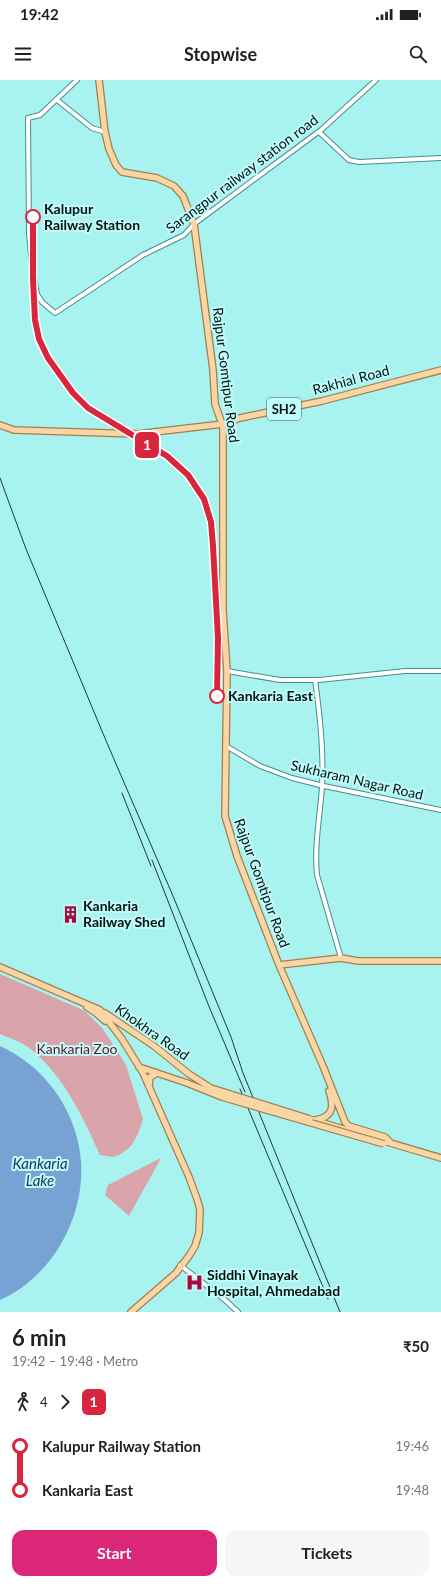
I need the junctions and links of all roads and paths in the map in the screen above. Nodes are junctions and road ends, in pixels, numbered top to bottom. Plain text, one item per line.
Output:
1 (77, 80) edge
2 (99, 80) edge
3 (376, 80) edge
4 (57, 100) junction
5 (105, 132) junction
6 (319, 132) junction
7 (441, 158) edge
8 (194, 224) junction
9 (441, 371) edge
10 (0, 425) edge
11 (223, 426) junction
12 (227, 671) junction
13 (441, 671) edge
14 (315, 680) junction
15 (226, 746) junction
16 (322, 786) junction
17 (441, 810) edge
18 (341, 958) junction
19 (441, 962) edge
20 (279, 965) junction
21 (0, 968) edge
22 (90, 1006) junction
23 (100, 1010) junction
24 (106, 1020) junction
25 (115, 1020) junction
26 (137, 1066) junction
27 (323, 1066) junction
28 (157, 1073) junction
29 (149, 1086) junction
30 (313, 1120) junction
31 (389, 1144) junction
32 (441, 1158) edge
33 (441, 1162) edge
34 (181, 1265) junction
35 (126, 1312) edge
36 (131, 1312) edge
37 (238, 1312) edge

1 - 4 street, Sarangpur railway station road
2 - 5 main road, Rajpur Gomtipur Road
3 - 6 street, Sarangpur railway station road
4 - 5 street
4 - 8 street, Sarangpur railway station road
5 - 8 main road, Rajpur Gomtipur Road
6 - 7 street
6 - 8 street, Sarangpur railway station road
8 - 11 main road, Rajpur Gomtipur Road
9 - 11 main road, Rakhial Road / SH2
10 - 11 main road, Rakhial Road / SH2
11 - 12 main road, Rajpur Gomtipur Road
12 - 14 street
12 - 15 main road, Rajpur Gomtipur Road
13 - 14 street
14 - 16 street
15 - 16 street, Sukharam Nagar Road
15 - 20 main road, Rajpur Gomtipur Road
16 - 17 street, Sukharam Nagar Road
16 - 18 street
18 - 19 main road
18 - 20 main road
20 - 27 main road, Rajpur Gomtipur Road
21 - 22 main road
22 - 23 main road
22 - 24 main road
23 - 24 main road
23 - 25 main road, Khokhra Road
24 - 25 main road
24 - 26 main road
25 - 30 main road, Khokhra Road, bridge
26 - 28 main road, Khokhra Road
26 - 29 main road
26 - 34 main road
27 - 30 main road
27 - 31 main road
28 - 29 main road
28 - 31 main road, Khokhra Road, bridge
29 - 34 main road
30 - 31 main road, Khokhra Road, bridge
31 - 32 main road
31 - 33 main road
34 - 35 main road
34 - 36 main road
34 - 37 street

